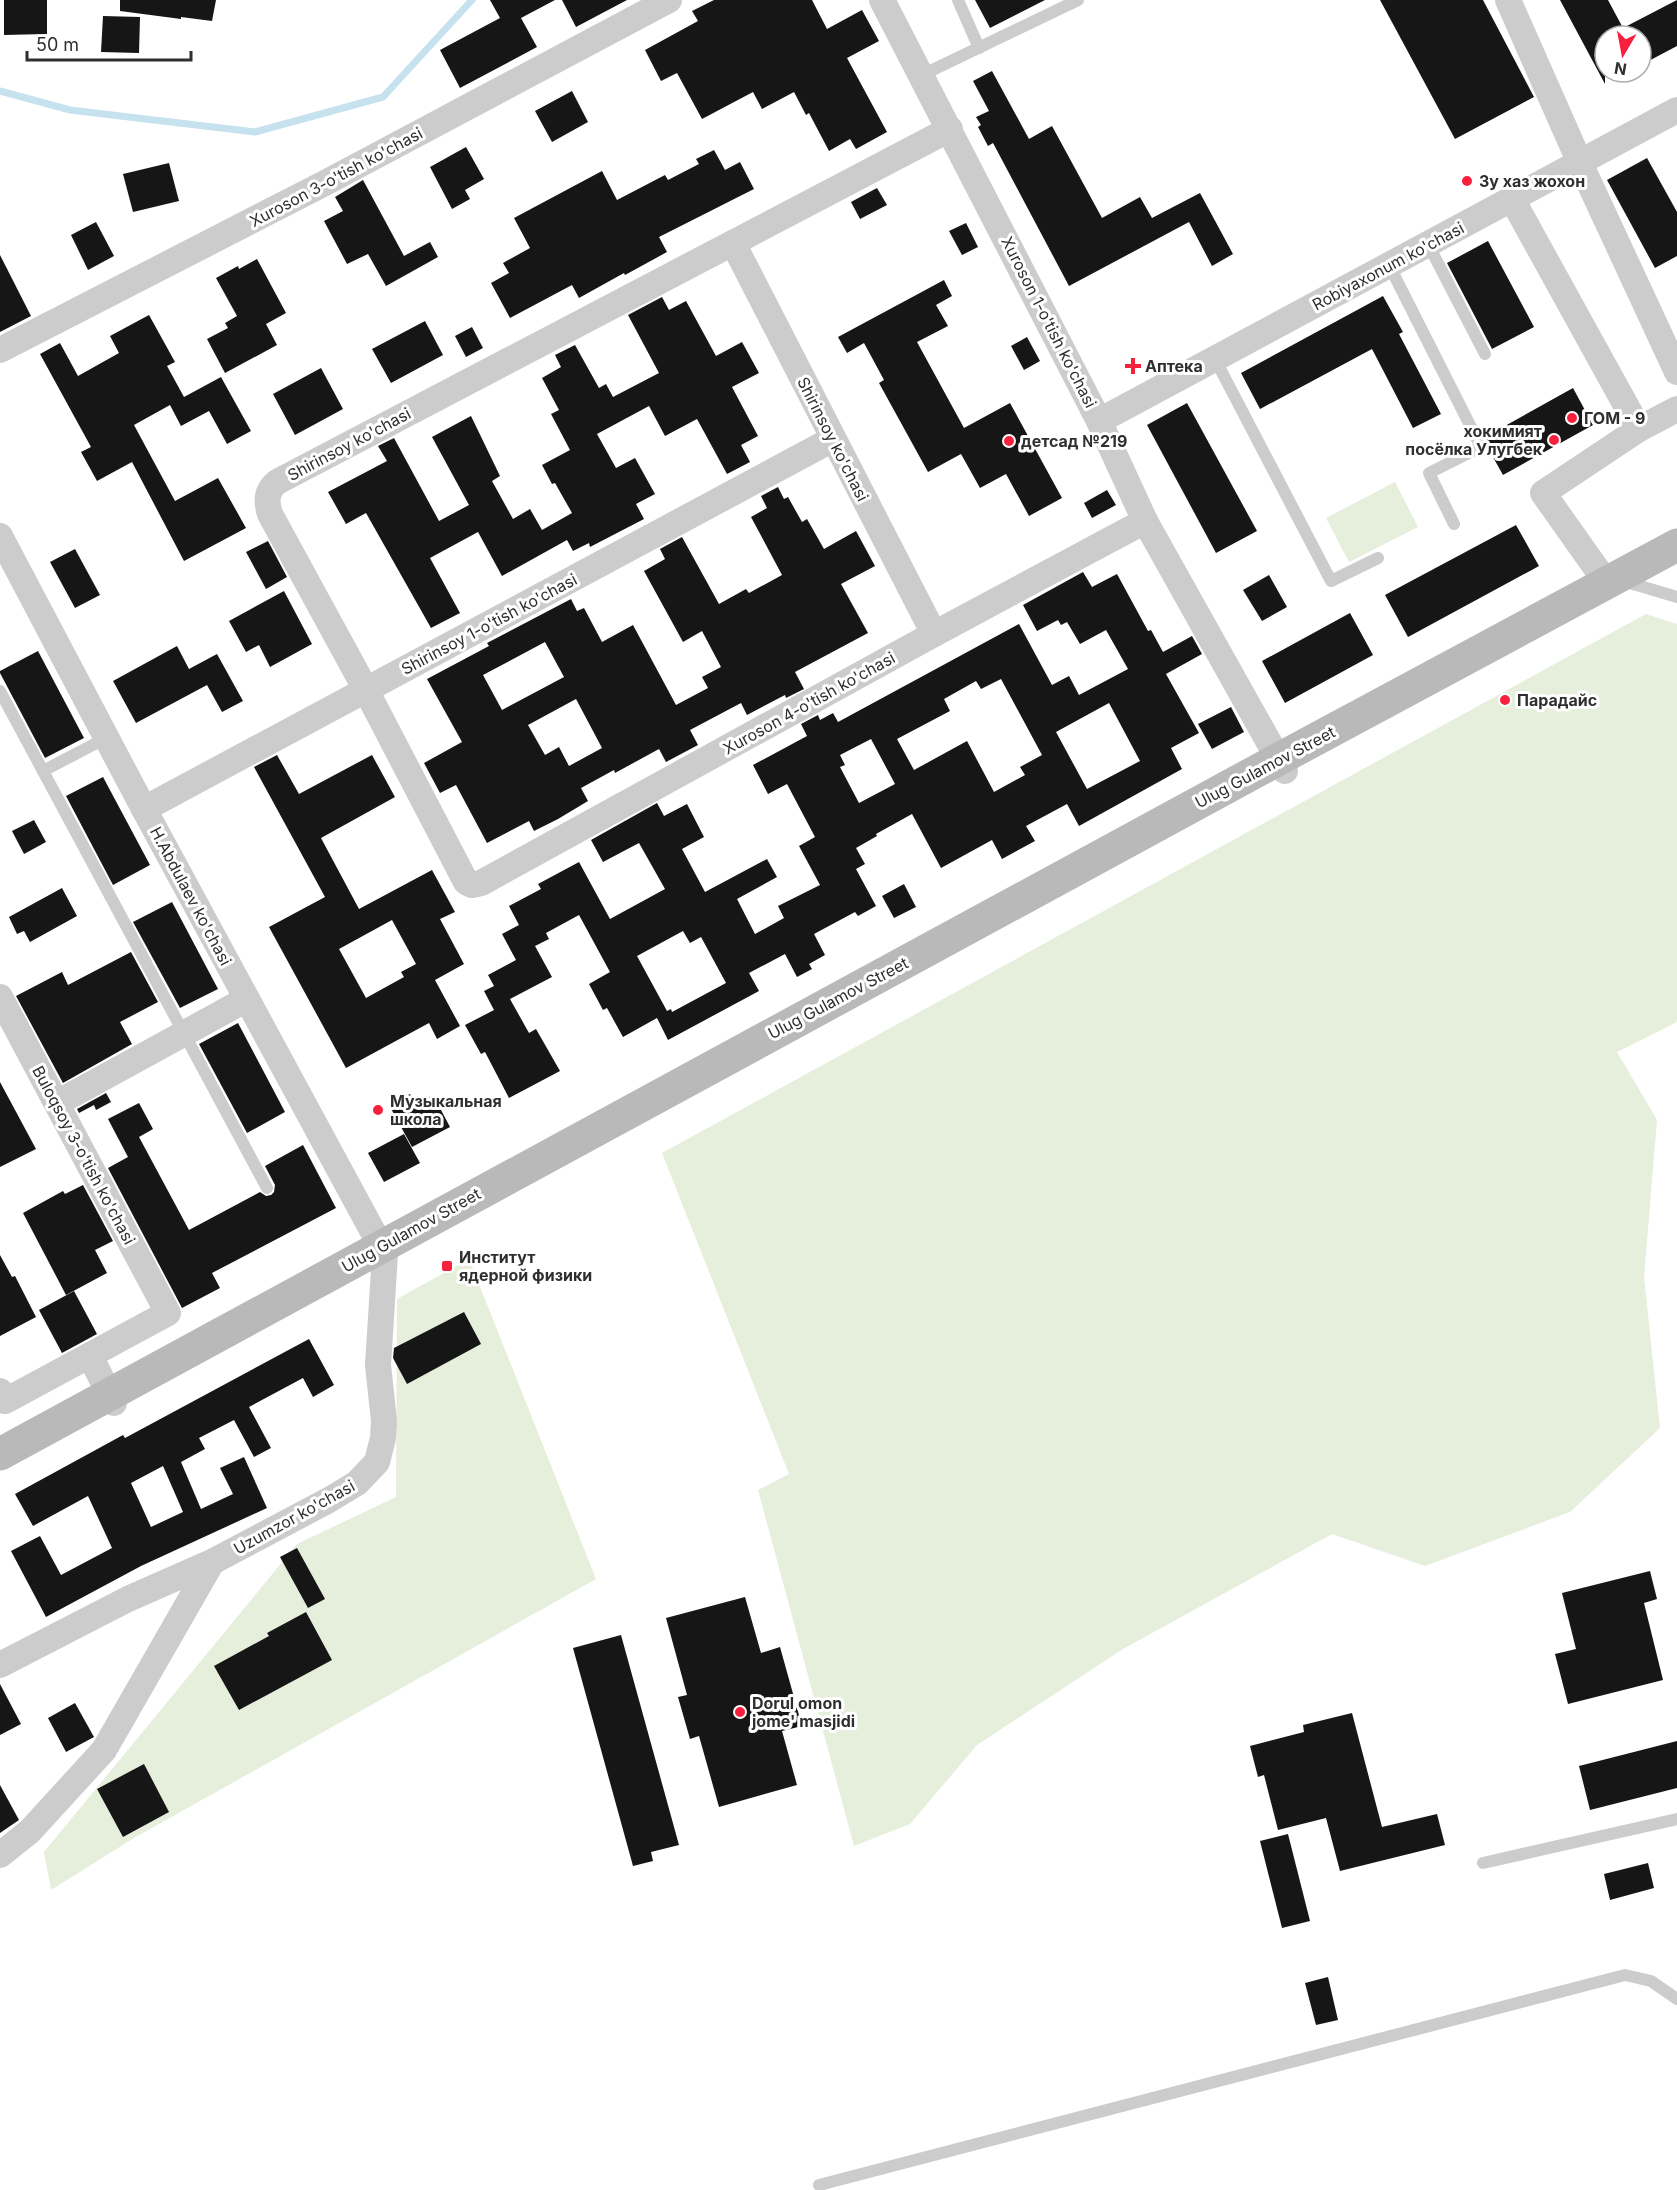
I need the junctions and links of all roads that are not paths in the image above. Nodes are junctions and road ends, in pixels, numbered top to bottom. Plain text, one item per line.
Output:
1 (669, 0) edge
2 (882, 0) edge
3 (958, 0) edge
4 (1078, 0) edge
5 (1508, 0) edge
6 (979, 48) junction
7 (922, 75) junction
8 (1677, 110) edge
9 (950, 129) junction
10 (1580, 163) junction
11 (1512, 199) junction
12 (733, 243) junction
13 (1428, 244) junction
14 (1389, 265) junction
15 (0, 350) edge
16 (1485, 354) dead end
17 (1215, 359) junction
18 (1677, 372) edge
19 (1677, 409) edge
20 (1099, 421) junction
21 (1640, 429) junction
22 (833, 439) junction
23 (1145, 520) junction
24 (1454, 524) dead end
25 (0, 536) edge
26 (1677, 545) edge
27 (1378, 558) dead end
28 (1677, 558) edge
29 (1618, 583) junction
30 (1677, 597) edge
31 (934, 634) junction
32 (366, 690) junction
33 (0, 691) edge
34 (106, 738) junction
35 (1282, 765) junction
36 (43, 771) junction
37 (144, 809) junction
38 (472, 885) joint
39 (0, 997) edge
40 (247, 999) junction
41 (184, 1033) junction
42 (57, 1103) junction
43 (267, 1188) dead end
44 (383, 1250) junction
45 (90, 1356) junction
46 (3, 1396) edge
47 (112, 1399) junction
48 (0, 1454) edge
49 (0, 1464) edge
50 (212, 1562) junction
51 (0, 1665) edge
52 (1677, 1819) edge
53 (0, 1855) edge
54 (1483, 1863) dead end
55 (1677, 1999) edge
56 (819, 2185) dead end

1 - 15 street, Xuroson 3-o'tish ko'chasi
2 - 7 street, Хuroson 1-o'tish ko'chasi
3 - 6 lane
4 - 6 lane
5 - 10 street
6 - 7 lane
7 - 9 street, Хuroson 1-o'tish ko'chasi
8 - 10 street, Robiyaxonum ko'chasi
9 - 12 street, Shirinsoy ko'chasi
9 - 20 street, Хuroson 1-o'tish ko'chasi
10 - 11 street, Robiyaxonum ko'chasi
10 - 18 street
11 - 13 street, Robiyaxonum ko'chasi
11 - 21 street
12 - 22 street, Shirinsoy ko'chasi
12 - 32 street, Shirinsoy ko'chasi
13 - 14 street, Robiyaxonum ko'chasi
13 - 16 lane
14 - 17 street, Robiyaxonum ko'chasi
14 - 24 lane
17 - 20 street, Robiyaxonum ko'chasi
17 - 27 lane
19 - 21 street
20 - 23 street, Хuroson 1-o'tish ko'chasi
21 - 29 street
22 - 31 street, Shirinsoy ko'chasi
22 - 32 street, Shirinsoy 1-o'tish ko'chasi
23 - 31 street, Xuroson 4-o'tish ko'chasi
23 - 35 street, Хuroson 1-o'tish ko'chasi
25 - 34 street, H.Abdulaev ko'chasi
26 - 29 main road, Ulug Gulamov Street
28 - 29 main road, Ulug Gulamov Street
29 - 30 lane
29 - 35 main road, Ulug Gulamov Street
31 - 38 street, Xuroson 4-o'tish ko'chasi
32 - 37 street, Shirinsoy 1-o'tish ko'chasi
32 - 38 street, Shirinsoy ko'chasi
33 - 36 lane
34 - 36 lane
34 - 37 street, H.Abdulaev ko'chasi
35 - 44 main road, Ulug Gulamov Street
36 - 41 lane
37 - 40 street, H.Abdulaev ko'chasi
39 - 42 street, Buloqsoy 3-o'tish ko'chasi
40 - 41 street
40 - 44 street, H.Abdulaev ko'chasi
41 - 42 street
41 - 43 lane
42 - 45 street, Buloqsoy 3-o'tish ko'chasi
44 - 47 main road, Ulug Gulamov Street
44 - 50 street, Uzumzor ko'chasi
45 - 46 street
45 - 47 street
47 - 48 main road, Ulug Gulamov Street
47 - 49 main road, Ulug Gulamov Street
50 - 51 street, Uzumzor ko'chasi
50 - 53 street
52 - 54 lane
55 - 56 lane

